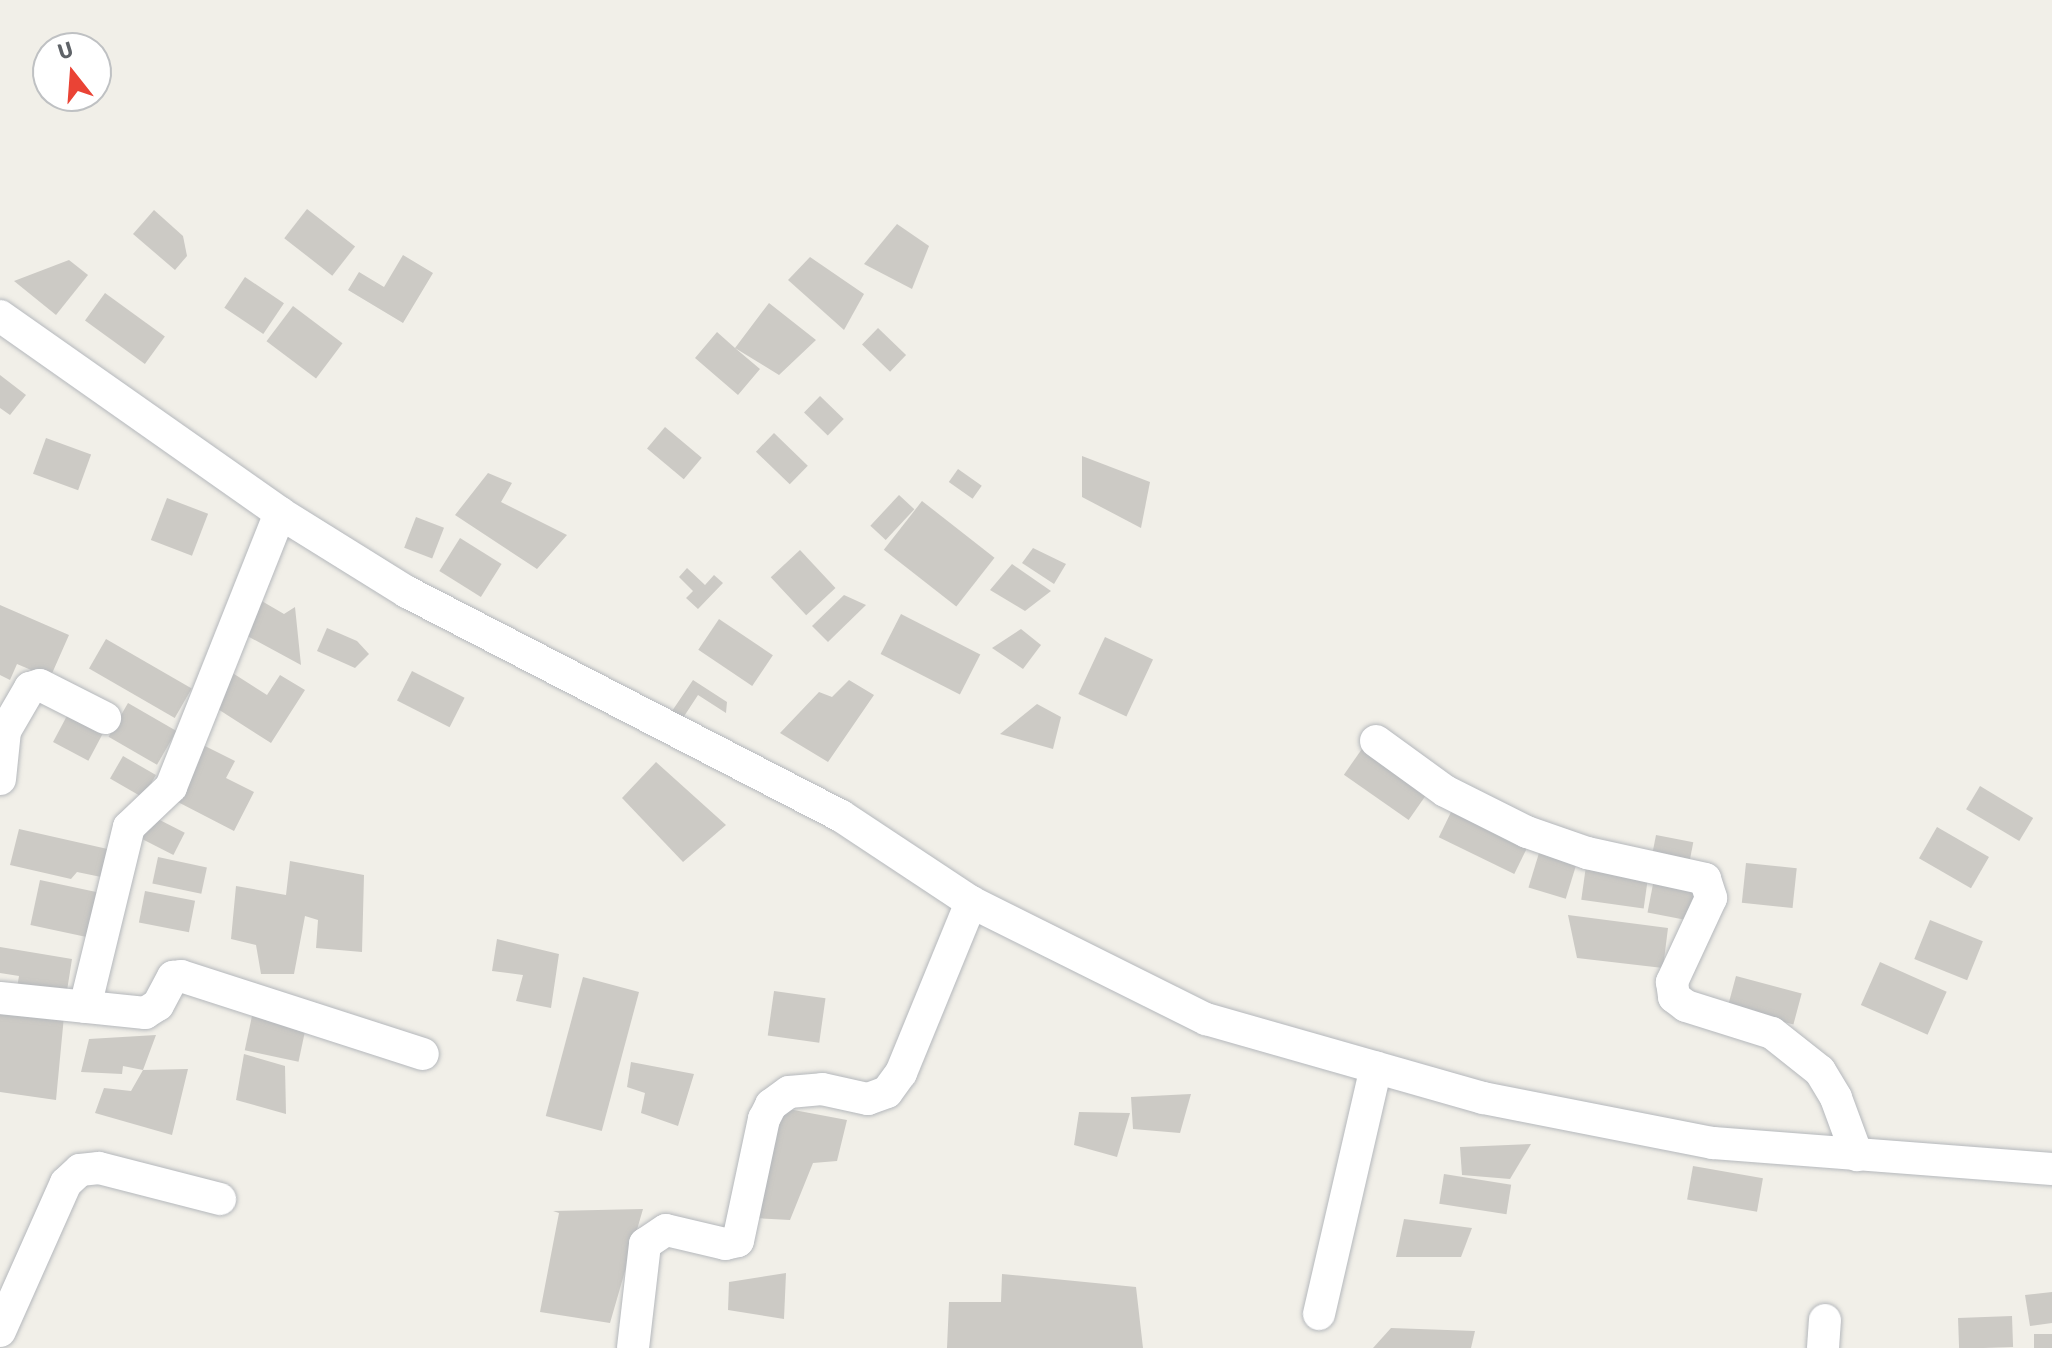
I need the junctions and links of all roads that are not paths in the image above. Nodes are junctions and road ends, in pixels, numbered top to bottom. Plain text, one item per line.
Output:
1 (0, 316) edge
2 (280, 513) junction
3 (105, 718) dead end
4 (2, 730) edge
5 (1376, 741) dead end
6 (0, 779) edge
7 (971, 902) junction
8 (0, 998) edge
9 (85, 1007) junction
10 (423, 1054) dead end
11 (1376, 1068) junction
12 (1857, 1155) junction
13 (2052, 1169) edge
14 (220, 1199) dead end
15 (1319, 1314) dead end
16 (0, 1331) edge
17 (633, 1348) edge

1 - 2 street
2 - 7 street
2 - 9 street
3 - 4 street
4 - 6 street
5 - 12 street
7 - 11 street
7 - 17 street
8 - 9 street
9 - 10 street
11 - 12 street
11 - 15 street
12 - 13 street
14 - 16 street

